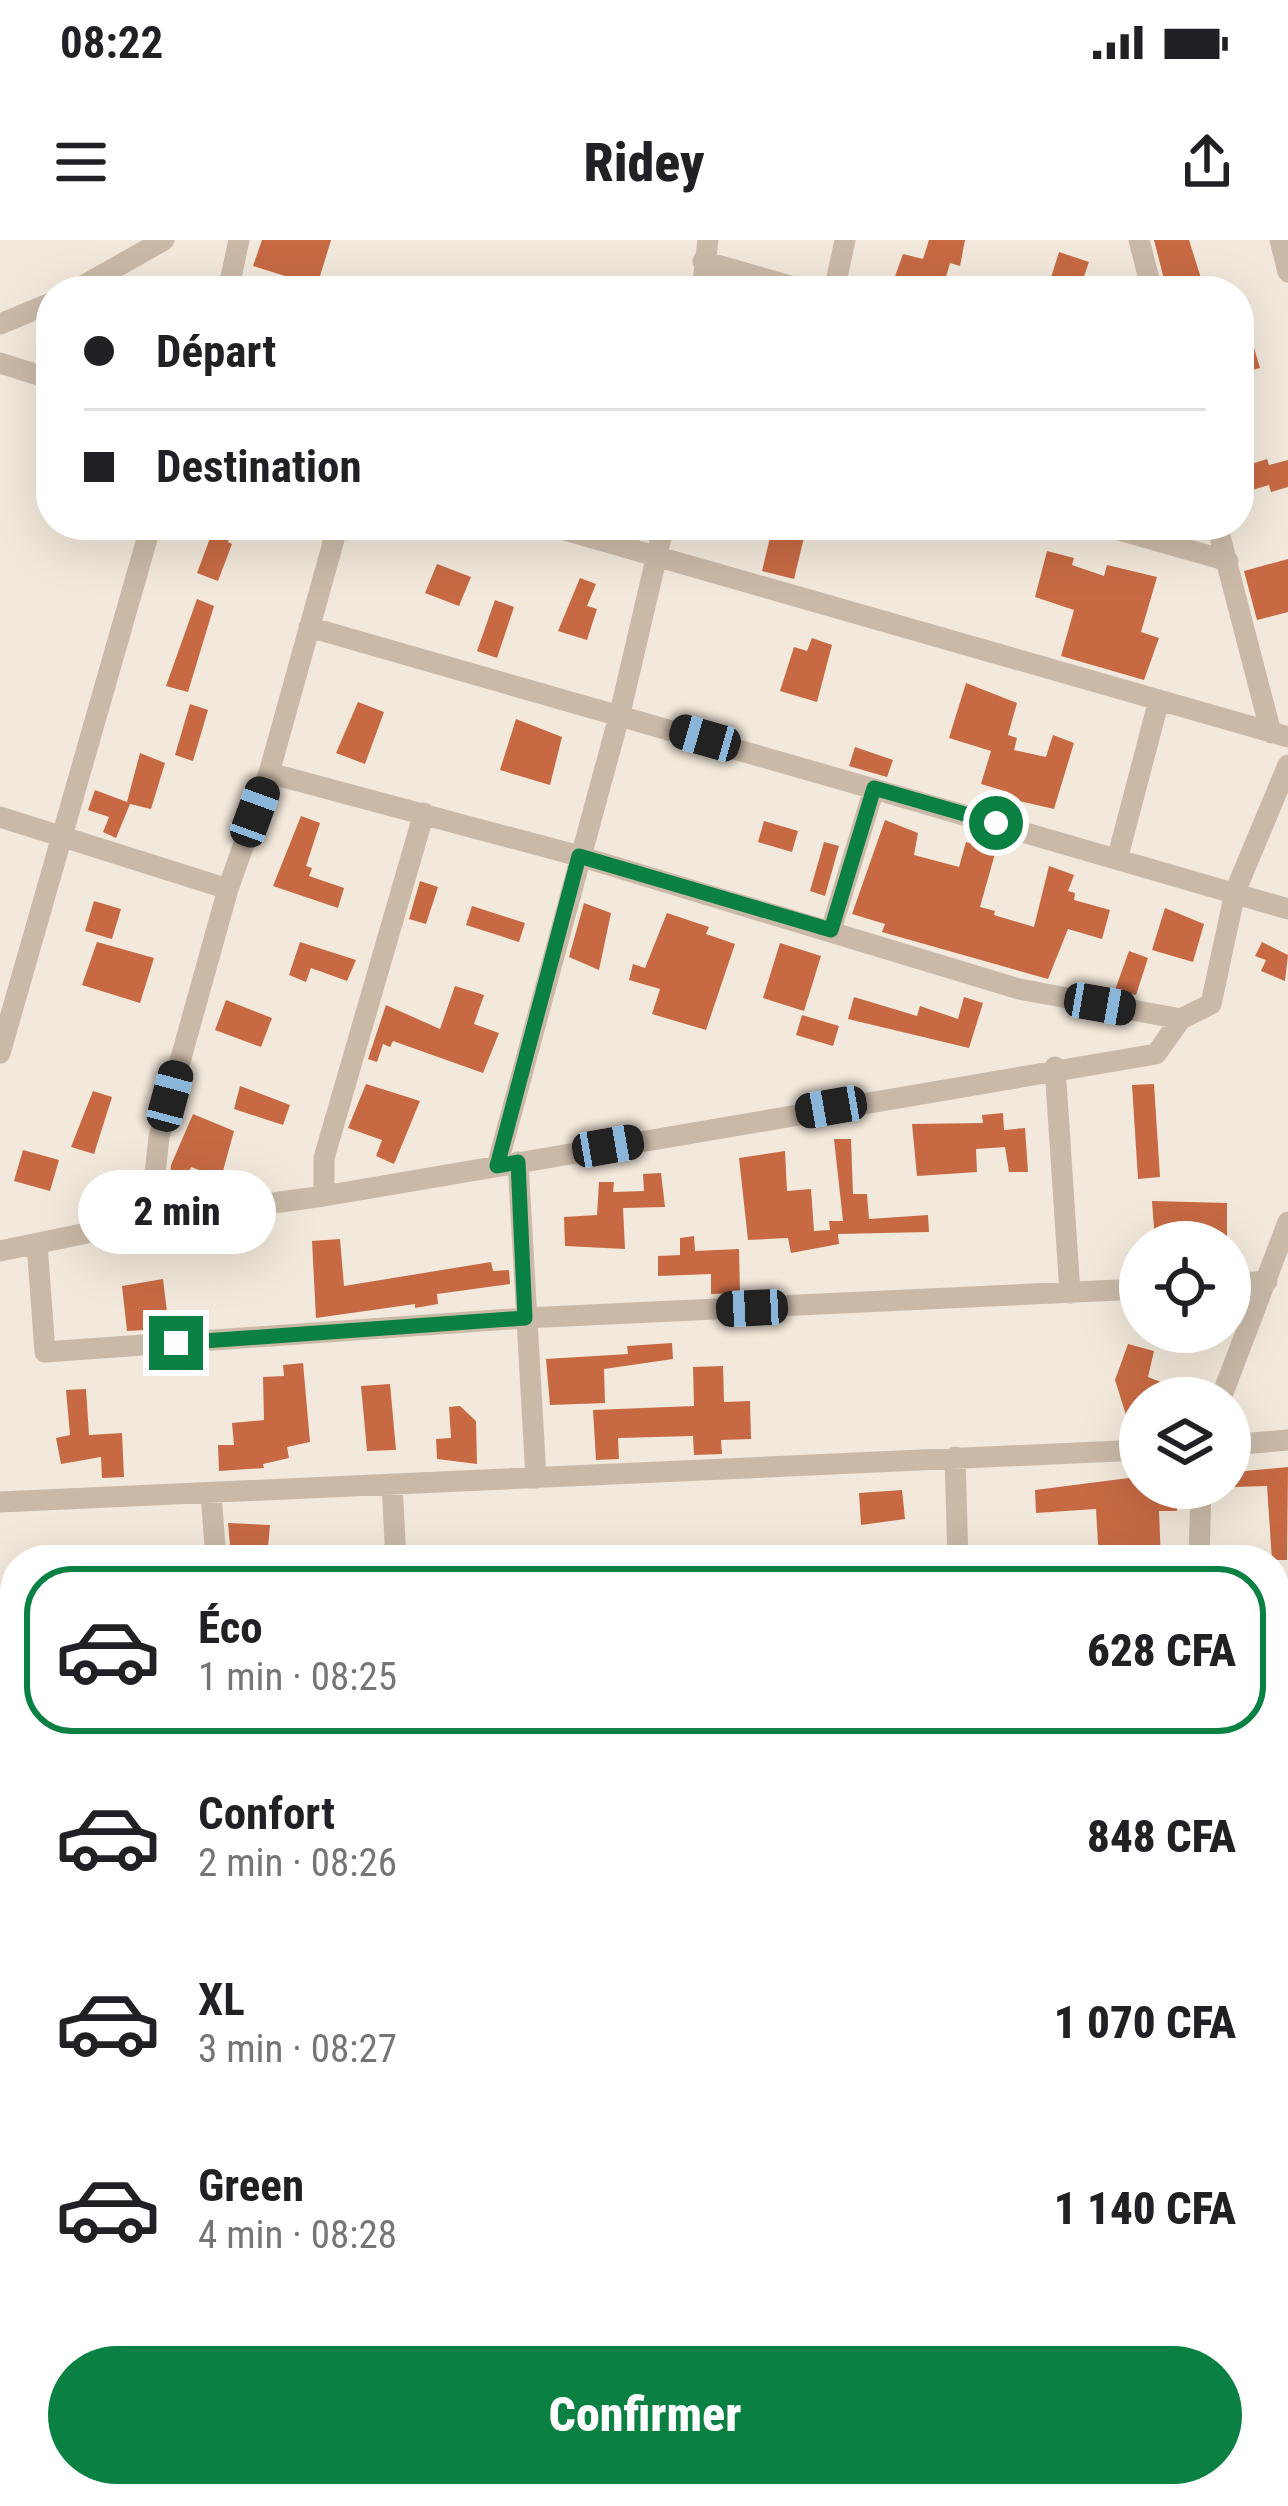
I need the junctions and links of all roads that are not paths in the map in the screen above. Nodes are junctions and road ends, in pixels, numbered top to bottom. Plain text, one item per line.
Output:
1 (164, 240) edge
2 (239, 240) edge
3 (845, 240) edge
4 (1139, 240) edge
5 (1280, 240) edge
6 (705, 251) edge
7 (1288, 272) edge
8 (100, 276) edge
9 (231, 276) edge
10 (769, 276) edge
11 (837, 276) edge
12 (1147, 276) edge
13 (36, 309) edge
14 (0, 324) edge
15 (0, 363) edge
16 (36, 374) edge
17 (148, 540) edge
18 (334, 540) edge
19 (601, 540) edge
20 (660, 540) edge
21 (1154, 540) edge
22 (1222, 540) edge
23 (655, 555) junction
24 (1228, 561) junction
25 (309, 627) junction
26 (1159, 700) junction
27 (620, 713) junction
28 (1280, 735) edge
29 (1288, 765) edge
30 (269, 773) junction
31 (874, 788) junction
32 (424, 812) junction
33 (0, 817) edge
34 (66, 836) junction
35 (579, 856) junction
36 (1118, 856) junction
37 (227, 889) junction
38 (1235, 892) junction
39 (1288, 909) edge
40 (831, 930) junction
41 (1181, 1019) junction
42 (0, 1053) edge
43 (1055, 1067) junction
44 (508, 1164) junction
45 (324, 1196) junction
46 (150, 1220) junction
47 (1288, 1222) edge
48 (37, 1244) junction
49 (0, 1251) edge
50 (1267, 1281) junction
51 (1251, 1282) edge
52 (1119, 1290) edge
53 (1070, 1293) junction
54 (525, 1318) junction
55 (1229, 1377) edge
56 (1288, 1441) edge
57 (1251, 1444) edge
58 (1119, 1451) edge
59 (955, 1457) junction
60 (536, 1478) junction
61 (392, 1484) junction
62 (212, 1493) junction
63 (0, 1502) edge
64 (1200, 1509) edge
65 (215, 1545) edge
66 (395, 1545) edge
67 (958, 1545) edge
68 (1199, 1545) edge

1 - 8 street
2 - 9 street
3 - 11 street
4 - 12 street
5 - 7 street
6 - 10 street
13 - 14 street
15 - 16 street
17 - 34 street
18 - 25 street
19 - 23 street
20 - 23 street
21 - 24 street
22 - 24 street
23 - 26 street
23 - 27 street
24 - 28 street
25 - 27 street
25 - 30 street
26 - 28 street
26 - 36 street
27 - 31 street
27 - 35 street
29 - 38 street
30 - 32 street
30 - 37 street
31 - 36 street
31 - 40 street
32 - 35 street
32 - 45 street
33 - 34 street
34 - 37 street
34 - 42 street
35 - 40 street
35 - 44 street
36 - 38 street
37 - 46 street
38 - 39 street
38 - 41 street
40 - 41 street
41 - 43 street
43 - 44 street
43 - 53 street
44 - 45 street
44 - 54 street
45 - 46 street
46 - 48 street
47 - 50 street
48 - 49 street
48 - 54 street
50 - 51 street
50 - 55 street
52 - 53 street
53 - 54 street
54 - 60 street
56 - 57 street
58 - 59 street
59 - 60 street
59 - 67 street
60 - 61 street
61 - 62 street
61 - 66 street
62 - 63 street
62 - 65 street
64 - 68 street

